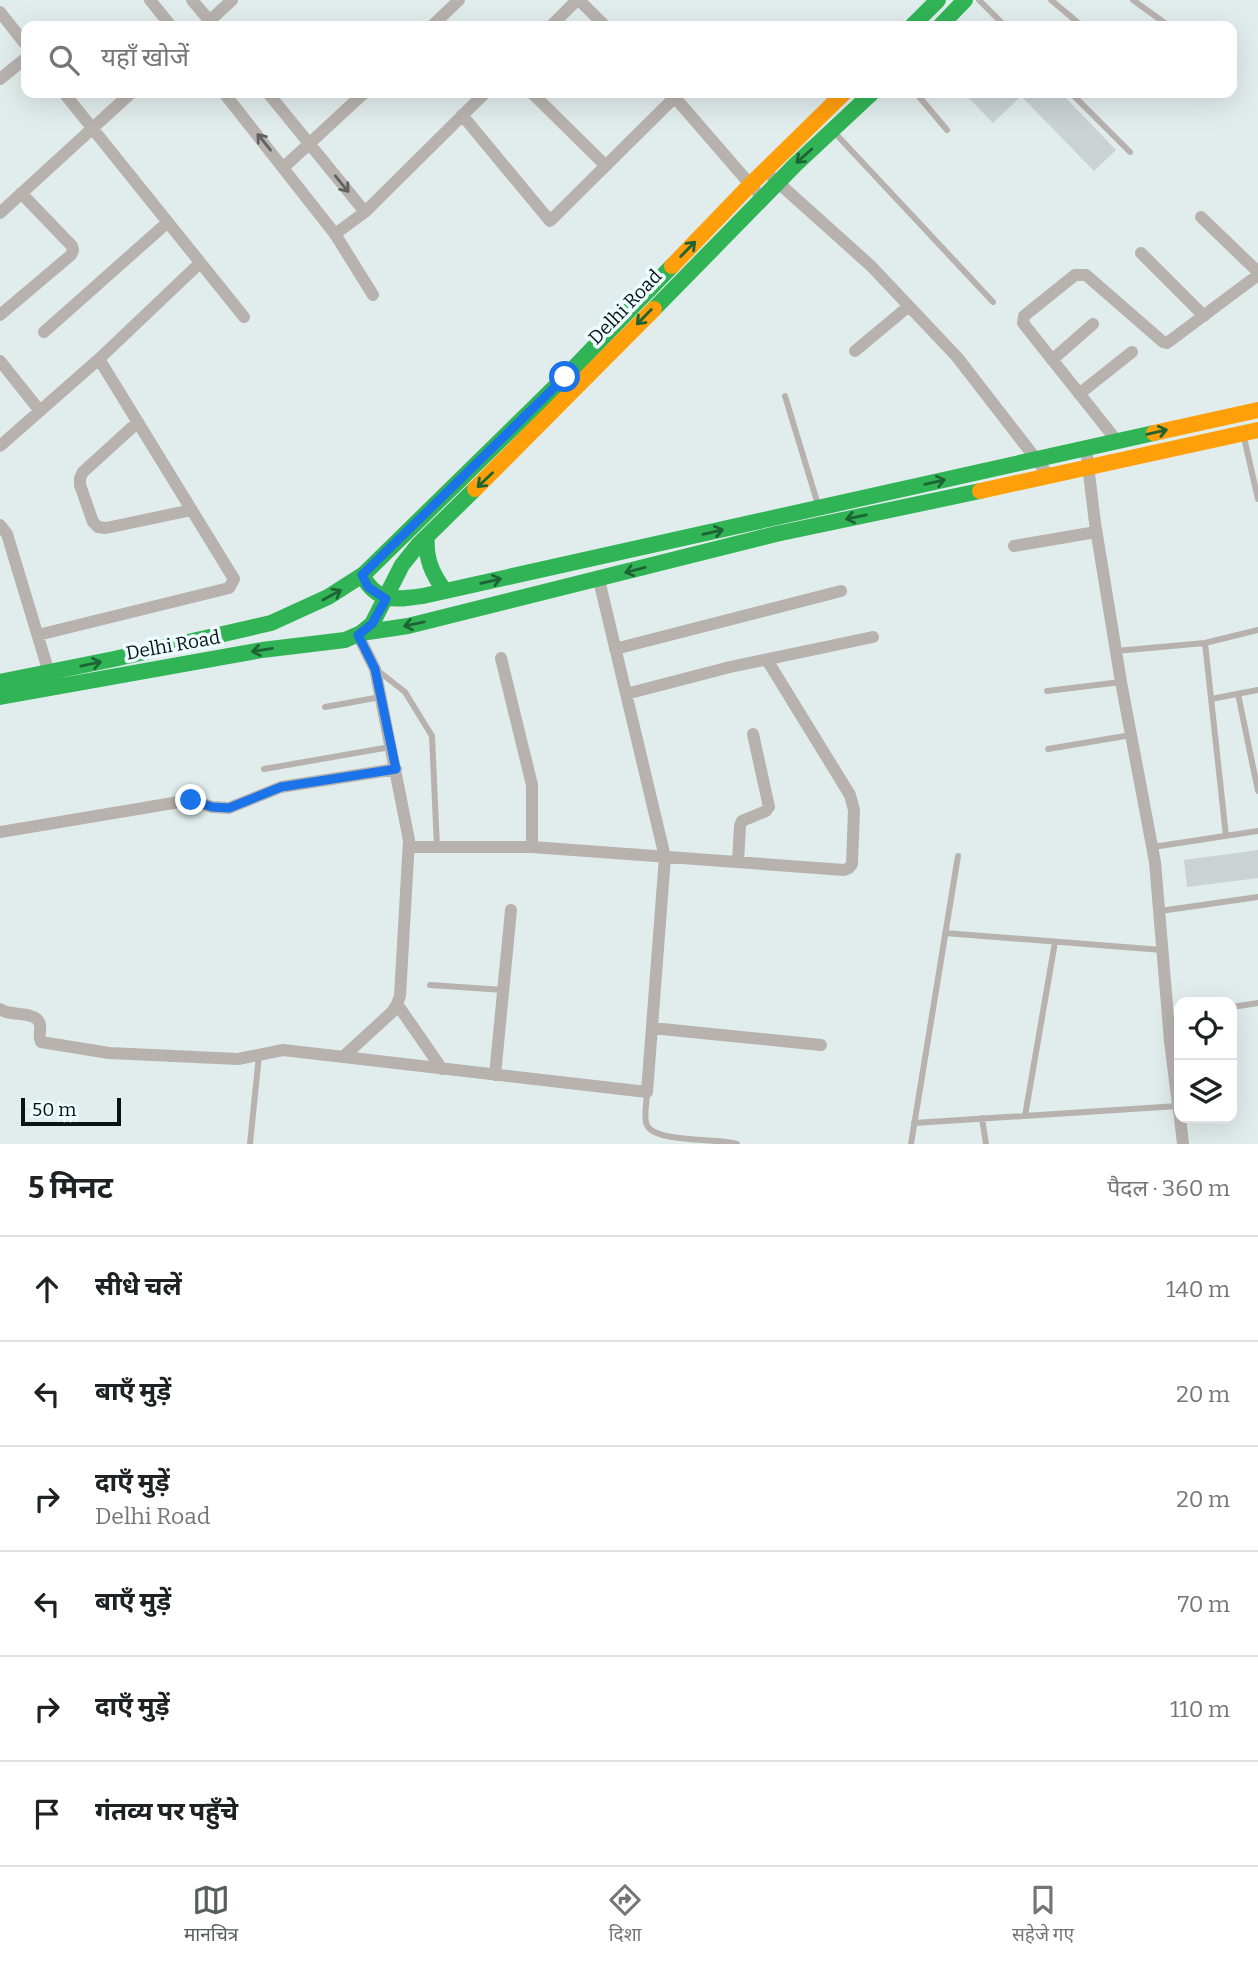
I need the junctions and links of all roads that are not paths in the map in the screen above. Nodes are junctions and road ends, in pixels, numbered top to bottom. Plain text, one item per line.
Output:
1 (150, 0) edge
2 (192, 0) edge
3 (232, 0) edge
4 (459, 0) edge
5 (938, 0) edge
6 (965, 0) edge
7 (979, 0) edge
8 (1051, 0) edge
9 (1133, 0) edge
10 (581, 1) edge
11 (0, 12) edge
12 (167, 21) edge
13 (207, 21) edge
14 (212, 21) edge
15 (437, 21) edge
16 (557, 21) edge
17 (600, 21) edge
18 (917, 21) edge
19 (945, 21) edge
20 (1000, 21) edge
21 (1076, 21) edge
22 (1162, 21) edge
23 (21, 39) edge
24 (21, 62) edge
25 (0, 79) edge
26 (68, 98) edge
27 (126, 98) edge
28 (228, 98) edge
29 (272, 98) edge
30 (359, 98) edge
31 (480, 98) edge
32 (537, 98) edge
33 (670, 98) edge
34 (676, 98) edge
35 (840, 98) edge
36 (867, 98) edge
37 (920, 98) edge
38 (1076, 98) edge
39 (462, 115) junction
40 (92, 129) junction
41 (833, 130) junction
42 (947, 130) dead end
43 (310, 145) junction
44 (1130, 152) dead end
45 (606, 166) junction
46 (284, 167) junction
47 (771, 177) junction
48 (750, 186) junction
49 (21, 193) junction
50 (763, 197) junction
51 (365, 212) junction
52 (0, 213) edge
53 (1201, 217) dead end
54 (167, 222) junction
55 (335, 234) junction
56 (1141, 253) dead end
57 (200, 262) junction
58 (1258, 274) edge
59 (373, 295) dead end
60 (993, 302) dead end
61 (909, 306) junction
62 (0, 315) edge
63 (1204, 316) junction
64 (244, 317) dead end
65 (1093, 324) dead end
66 (44, 332) dead end
67 (855, 351) dead end
68 (1132, 352) dead end
69 (99, 359) junction
70 (0, 360) edge
71 (1052, 360) junction
72 (1079, 394) junction
73 (785, 396) dead end
74 (1258, 410) edge
75 (40, 411) junction
76 (138, 422) junction
77 (1250, 432) edge
78 (1117, 441) junction
79 (0, 446) edge
80 (1086, 448) junction
81 (1036, 459) junction
82 (1088, 469) junction
83 (1050, 477) junction
84 (1258, 499) edge
85 (819, 508) junction
86 (192, 510) junction
87 (0, 525) edge
88 (1096, 532) junction
89 (427, 536) junction
90 (1014, 546) dead end
91 (6, 555) edge
92 (362, 575) junction
93 (598, 580) junction
94 (445, 591) junction
95 (842, 591) dead end
96 (386, 599) junction
97 (294, 614) junction
98 (1258, 630) edge
99 (360, 634) junction
100 (38, 635) junction
101 (873, 637) dead end
102 (1205, 643) junction
103 (304, 645) junction
104 (615, 649) junction
105 (1116, 651) junction
106 (501, 657) dead end
107 (767, 660) junction
108 (375, 669) junction
109 (49, 673) junction
110 (0, 682) edge
111 (1121, 682) junction
112 (1258, 690) edge
113 (1047, 691) dead end
114 (626, 694) junction
115 (1238, 694) junction
116 (0, 697) edge
117 (381, 697) junction
118 (1211, 699) junction
119 (325, 707) dead end
120 (753, 734) dead end
121 (1131, 735) junction
122 (391, 747) junction
123 (1048, 749) dead end
124 (1255, 759) edge
125 (264, 769) dead end
126 (396, 769) junction
127 (1258, 791) edge
128 (1258, 831) edge
129 (0, 832) edge
130 (1226, 836) junction
131 (409, 847) junction
132 (437, 847) junction
133 (532, 847) junction
134 (1152, 847) junction
135 (958, 856) dead end
136 (665, 857) junction
137 (737, 862) junction
138 (1258, 897) edge
139 (511, 909) dead end
140 (1159, 911) junction
141 (946, 933) junction
142 (1055, 942) junction
143 (1162, 950) junction
144 (430, 985) dead end
145 (503, 990) junction
146 (1258, 1003) edge
147 (397, 1004) junction
148 (1237, 1006) edge
149 (0, 1009) edge
150 (1174, 1017) edge
151 (652, 1028) junction
152 (821, 1045) dead end
153 (259, 1055) junction
154 (343, 1057) junction
155 (442, 1069) junction
156 (495, 1075) junction
157 (647, 1092) junction
158 (1174, 1112) edge
159 (1025, 1116) junction
160 (982, 1118) junction
161 (914, 1123) junction
162 (1180, 1123) edge
163 (250, 1144) edge
164 (737, 1144) edge
165 (911, 1144) edge
166 (986, 1144) edge
167 (1183, 1144) edge

1 - 12 street
2 - 13 street
3 - 14 street
4 - 15 street
5 - 18 main road
6 - 19 main road
7 - 20 lane
8 - 21 lane
9 - 22 lane
10 - 16 street
10 - 17 street
11 - 23 street
24 - 25 street
26 - 40 street
27 - 40 street
46 -> 28 street
29 - 43 street
30 - 43 street
31 - 39 street
32 - 45 street
33 - 45 street
34 - 48 street
35 - 47 main road
36 - 41 main road, Delhi Road
37 - 42 lane
38 - 44 lane
39 - 45 street
39 - 51 street
40 - 49 street
40 - 54 street
41 -> 47 main road, Delhi Road
41 - 60 lane
43 - 46 street
43 -> 51 street
46 - 55 street
47 - 48 main road
47 - 50 main road, Delhi Road
47 - 61 street
48 - 50 street
92 -> 48 main road
49 - 52 street
49 - 62 street
50 -> 89 main road, Delhi Road
51 - 55 street
53 - 58 street
54 - 57 street
54 - 66 street
55 - 59 street
56 - 63 street
57 - 64 street
57 - 69 street
58 - 63 street
61 - 67 street
61 - 81 street
63 - 71 street
65 - 71 street
68 - 72 street
69 - 75 street
69 - 76 street
70 - 75 street
71 - 72 street
72 - 78 street
73 - 85 lane
78 -> 74 main road
75 - 79 street
76 - 86 street
76 - 86 street
77 - 82 main road
77 - 84 lane
78 - 80 main road
80 - 81 main road
80 - 82 street
81 - 83 street
85 -> 81 main road
82 - 83 main road
82 - 88 street
83 -> 93 main road
94 -> 85 main road
86 - 100 street
87 - 91 street
88 - 90 street
88 - 105 street
89 - 94 main road
89 - 96 main road, Delhi Road
91 - 100 street
92 - 96 main road
97 -> 92 main road
93 -> 99 main road
93 - 104 street
94 - 96 main road
95 - 104 street
96 - 99 main road, Delhi Road
97 - 103 main road
109 -> 97 main road
98 - 102 lane
99 - 103 main road, Delhi Road
99 - 108 street
100 - 109 street
101 - 107 street
102 - 105 lane
102 - 118 lane
103 -> 116 main road, Delhi Road
104 - 114 street
105 - 111 street
106 - 133 street
107 - 114 street
107 - 137 street
108 - 117 street
108 - 132 lane
109 - 110 main road
111 - 113 lane
111 - 121 street
112 - 115 lane
114 - 136 street
115 - 118 lane
115 - 124 lane
117 - 119 lane
117 - 122 street
118 - 130 lane
120 - 137 street
121 - 123 lane
121 - 134 street
122 - 125 lane
122 - 126 street
124 - 127 lane
126 - 129 street
126 - 131 street
128 - 130 lane
130 - 134 lane
131 - 132 street
131 - 147 street
132 - 133 street
133 - 136 street
134 - 140 street
135 - 141 lane
136 - 137 street
136 - 151 street
138 - 140 lane
139 - 145 street
140 - 143 street
141 - 142 lane
141 - 161 lane
142 - 143 lane
142 - 159 lane
143 - 150 street
144 - 145 lane
145 - 156 street
146 - 148 lane
147 - 154 street
147 - 155 street
149 - 153 street
151 - 152 street
151 - 157 street
153 - 154 street
153 - 163 lane
154 - 155 street
155 - 156 street
156 - 157 street
157 - 164 lane
158 - 159 lane
159 - 160 lane
160 - 161 lane
160 - 166 lane
161 - 165 lane
162 - 167 street

